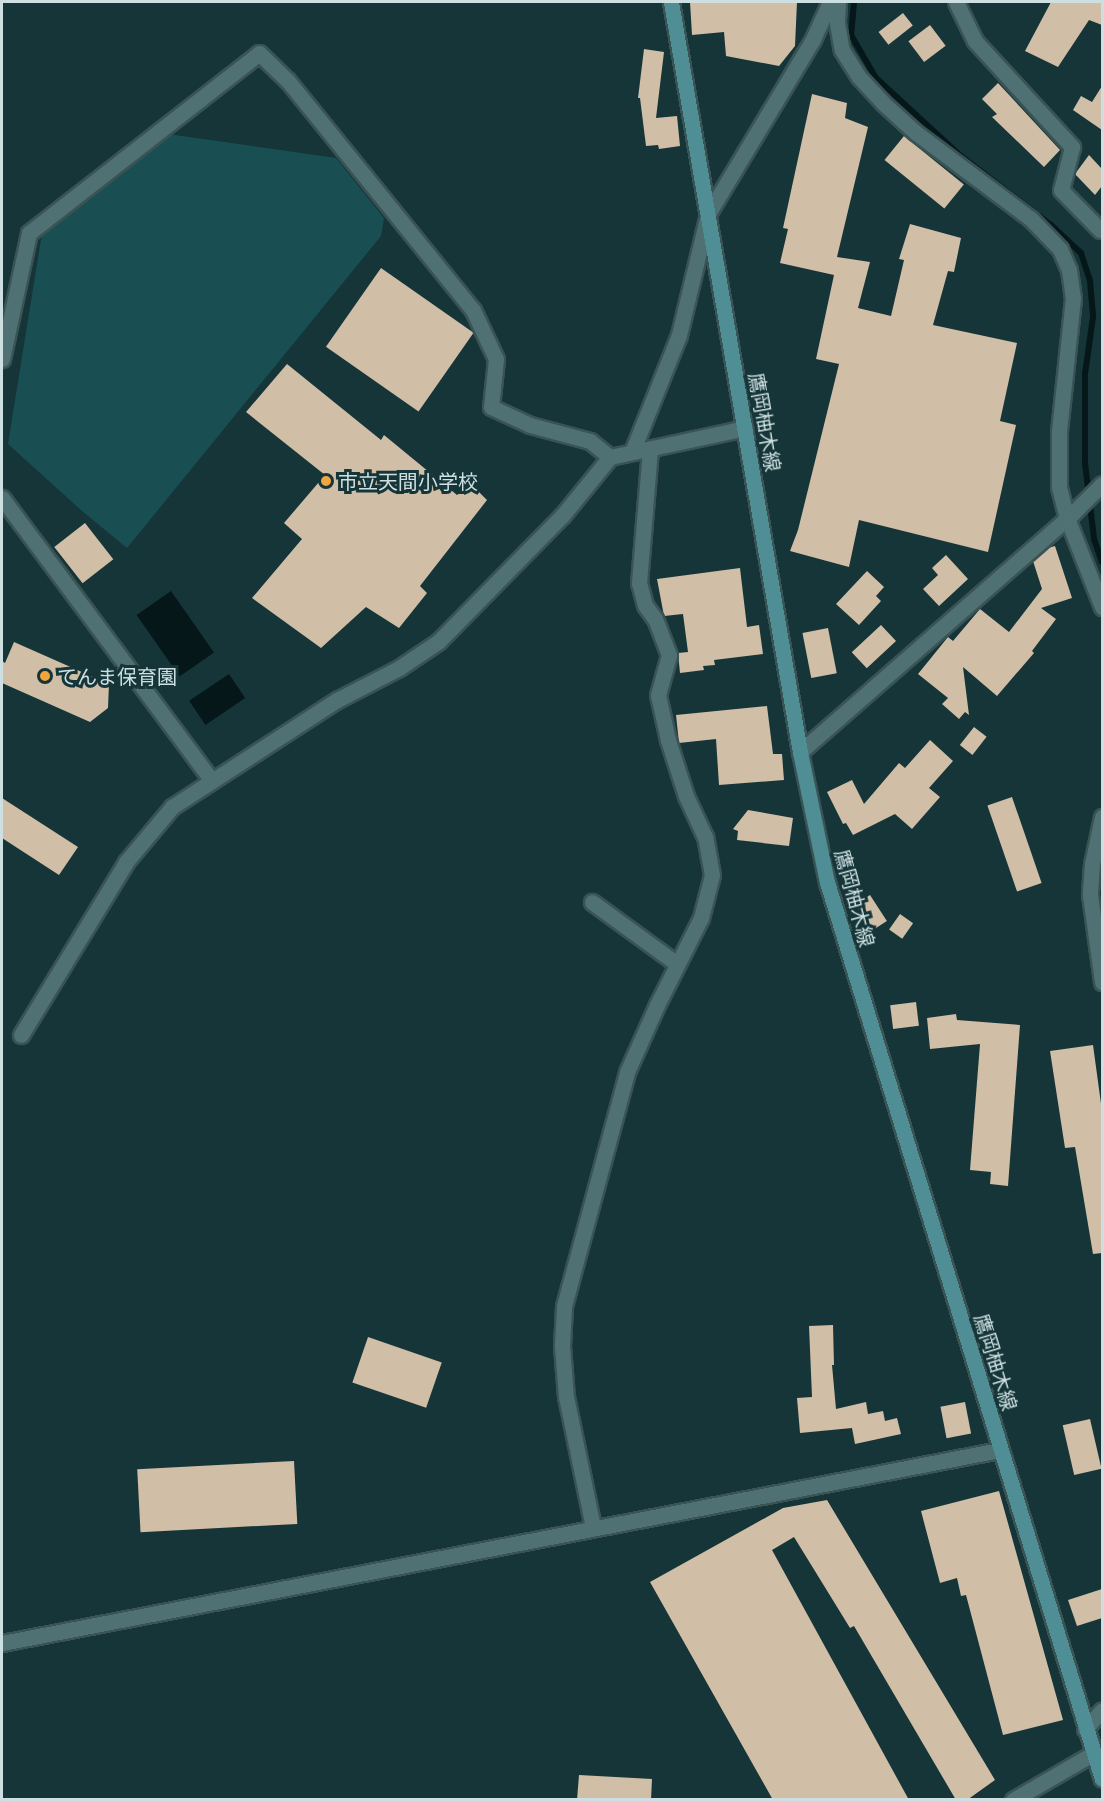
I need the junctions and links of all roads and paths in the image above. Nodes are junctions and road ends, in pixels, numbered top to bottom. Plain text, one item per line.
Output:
1 (671, 2) edge
2 (830, 2) edge
3 (838, 2) edge
4 (956, 2) edge
5 (708, 213) junction
6 (1100, 230) dead end
7 (2, 359) edge
8 (745, 429) junction
9 (650, 448) junction
10 (632, 452) junction
11 (610, 457) junction
12 (1100, 486) edge
13 (2, 498) edge
14 (1070, 516) junction
15 (1102, 607) edge
16 (800, 752) junction
17 (212, 781) junction
18 (1102, 817) edge
19 (592, 902) dead end
20 (677, 964) junction
21 (1102, 982) edge
22 (21, 1035) dead end
23 (1000, 1450) junction
24 (593, 1527) junction
25 (2, 1643) edge
26 (1102, 1710) edge
27 (1085, 1729) junction
28 (1094, 1753) junction
29 (1102, 1779) edge
30 (1013, 1800) edge

1 - 5 main road, 鷹岡柚木線
2 - 5 street
3 - 14 street
4 - 6 street
5 - 8 main road, 鷹岡柚木線
5 - 10 street
7 - 11 street
8 - 9 street
8 - 16 main road, 鷹岡柚木線
9 - 10 street
9 - 20 street
10 - 11 street
11 - 17 street
12 - 14 street
13 - 17 street
14 - 15 street
14 - 16 street
16 - 23 main road, 鷹岡柚木線
17 - 22 street
18 - 21 street
19 - 20 street
20 - 24 street
23 - 24 street
23 - 27 main road, 鷹岡柚木線
24 - 25 street
26 - 27 street
27 - 28 main road, 鷹岡柚木線
28 - 29 main road, 鷹岡柚木線
28 - 30 street

